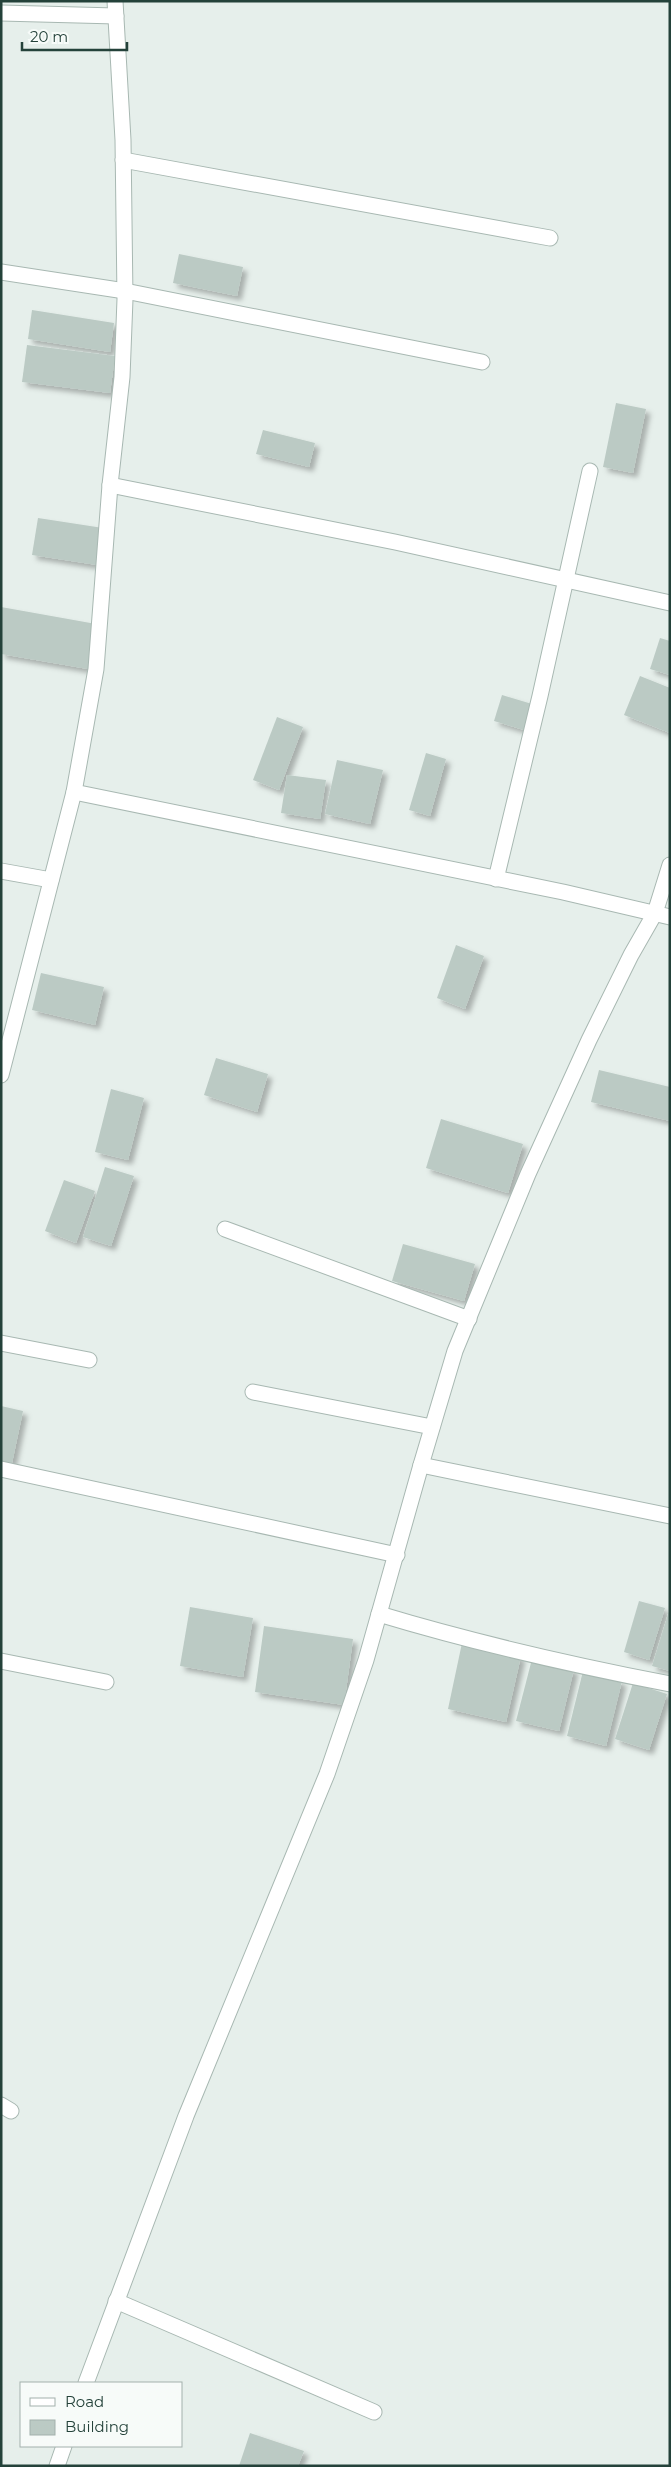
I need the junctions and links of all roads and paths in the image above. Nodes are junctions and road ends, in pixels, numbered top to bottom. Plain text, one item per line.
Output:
1 (115, 9) edge
2 (1, 13) edge
3 (123, 160) junction
4 (550, 238) dead end
5 (1, 272) edge
6 (124, 291) junction
7 (482, 362) dead end
8 (590, 471) dead end
9 (110, 485) junction
10 (565, 581) junction
11 (670, 603) edge
12 (74, 792) junction
13 (670, 865) edge
14 (1, 871) edge
15 (496, 879) junction
16 (51, 880) junction
17 (663, 915) edge
18 (1, 1075) edge
19 (225, 1229) dead end
20 (469, 1319) junction
21 (1, 1342) edge
22 (89, 1360) dead end
23 (253, 1392) dead end
24 (432, 1428) junction
25 (421, 1465) junction
26 (1, 1469) edge
27 (670, 1516) edge
28 (397, 1555) junction
29 (380, 1614) junction
30 (1, 1661) edge
31 (106, 1682) dead end
32 (670, 1684) edge
33 (116, 2301) junction
34 (86, 2382) edge
35 (374, 2412) dead end
36 (64, 2447) edge
37 (57, 2466) edge

1 - 2 street
1 - 3 street
3 - 4 street
3 - 6 street
5 - 6 street
6 - 7 street
6 - 9 street
8 - 10 street
9 - 10 street
9 - 12 street
10 - 11 street
10 - 15 street
12 - 15 street
12 - 16 street
13 - 17 street
14 - 16 street
15 - 17 street
16 - 18 street
17 - 20 street
19 - 20 street
20 - 24 street
21 - 22 street
23 - 24 street
24 - 25 street
25 - 27 street
25 - 28 street
26 - 28 street
28 - 29 street
29 - 32 street
29 - 33 street
30 - 31 street
33 - 34 street
33 - 35 street
36 - 37 street

